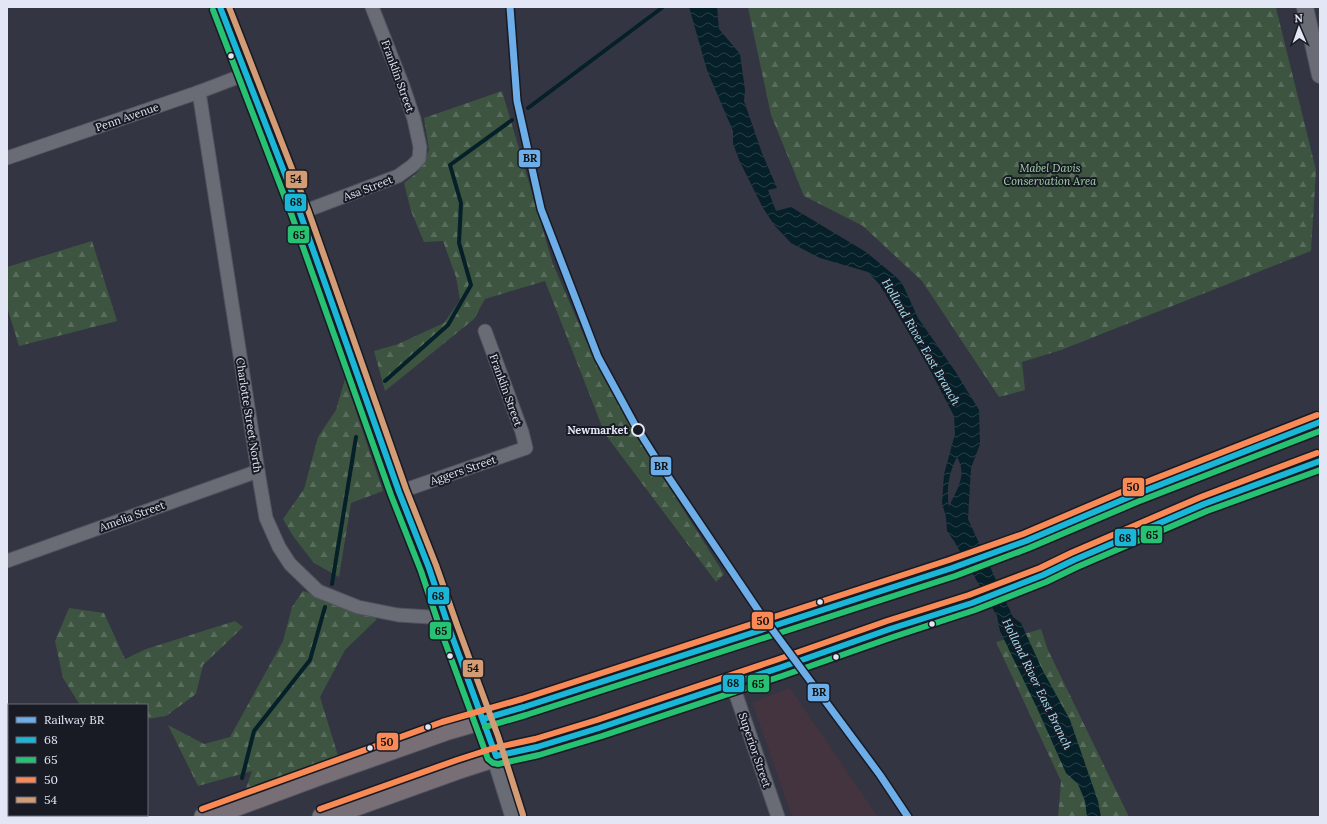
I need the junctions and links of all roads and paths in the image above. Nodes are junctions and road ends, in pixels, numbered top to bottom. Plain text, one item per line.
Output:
1 (372, 7) edge
2 (1305, 7) edge
3 (225, 8) edge
4 (246, 74) junction
5 (1320, 75) edge
6 (199, 92) junction
7 (420, 147) joint
8 (7, 158) edge
9 (300, 213) junction
10 (484, 331) dead end
11 (1320, 422) edge
12 (526, 448) joint
13 (1320, 461) edge
14 (258, 471) junction
15 (399, 492) junction
16 (7, 560) edge
17 (446, 618) junction
18 (732, 683) junction
19 (483, 719) junction
20 (493, 747) junction
21 (205, 817) edge
22 (323, 817) edge
23 (515, 817) edge
24 (778, 817) edge

1 - 7 street, Franklin Street
2 - 5 street
3 - 4 main road
4 - 6 street, Penn Avenue
4 - 9 main road
6 - 8 street, Penn Avenue
6 - 14 street, Charlotte Street North
7 - 9 street, Asa Street
9 - 15 main road
10 - 12 street, Franklin Street
11 - 19 main road
12 - 15 street, Aggers Street
13 - 18 main road
14 - 16 street, Amelia Street
14 - 17 street, Charlotte Street North
15 - 17 main road
17 - 19 main road
18 - 20 main road
18 - 24 street, Superior Street
19 - 20 main road
19 - 21 main road
20 - 22 main road
20 - 23 main road

